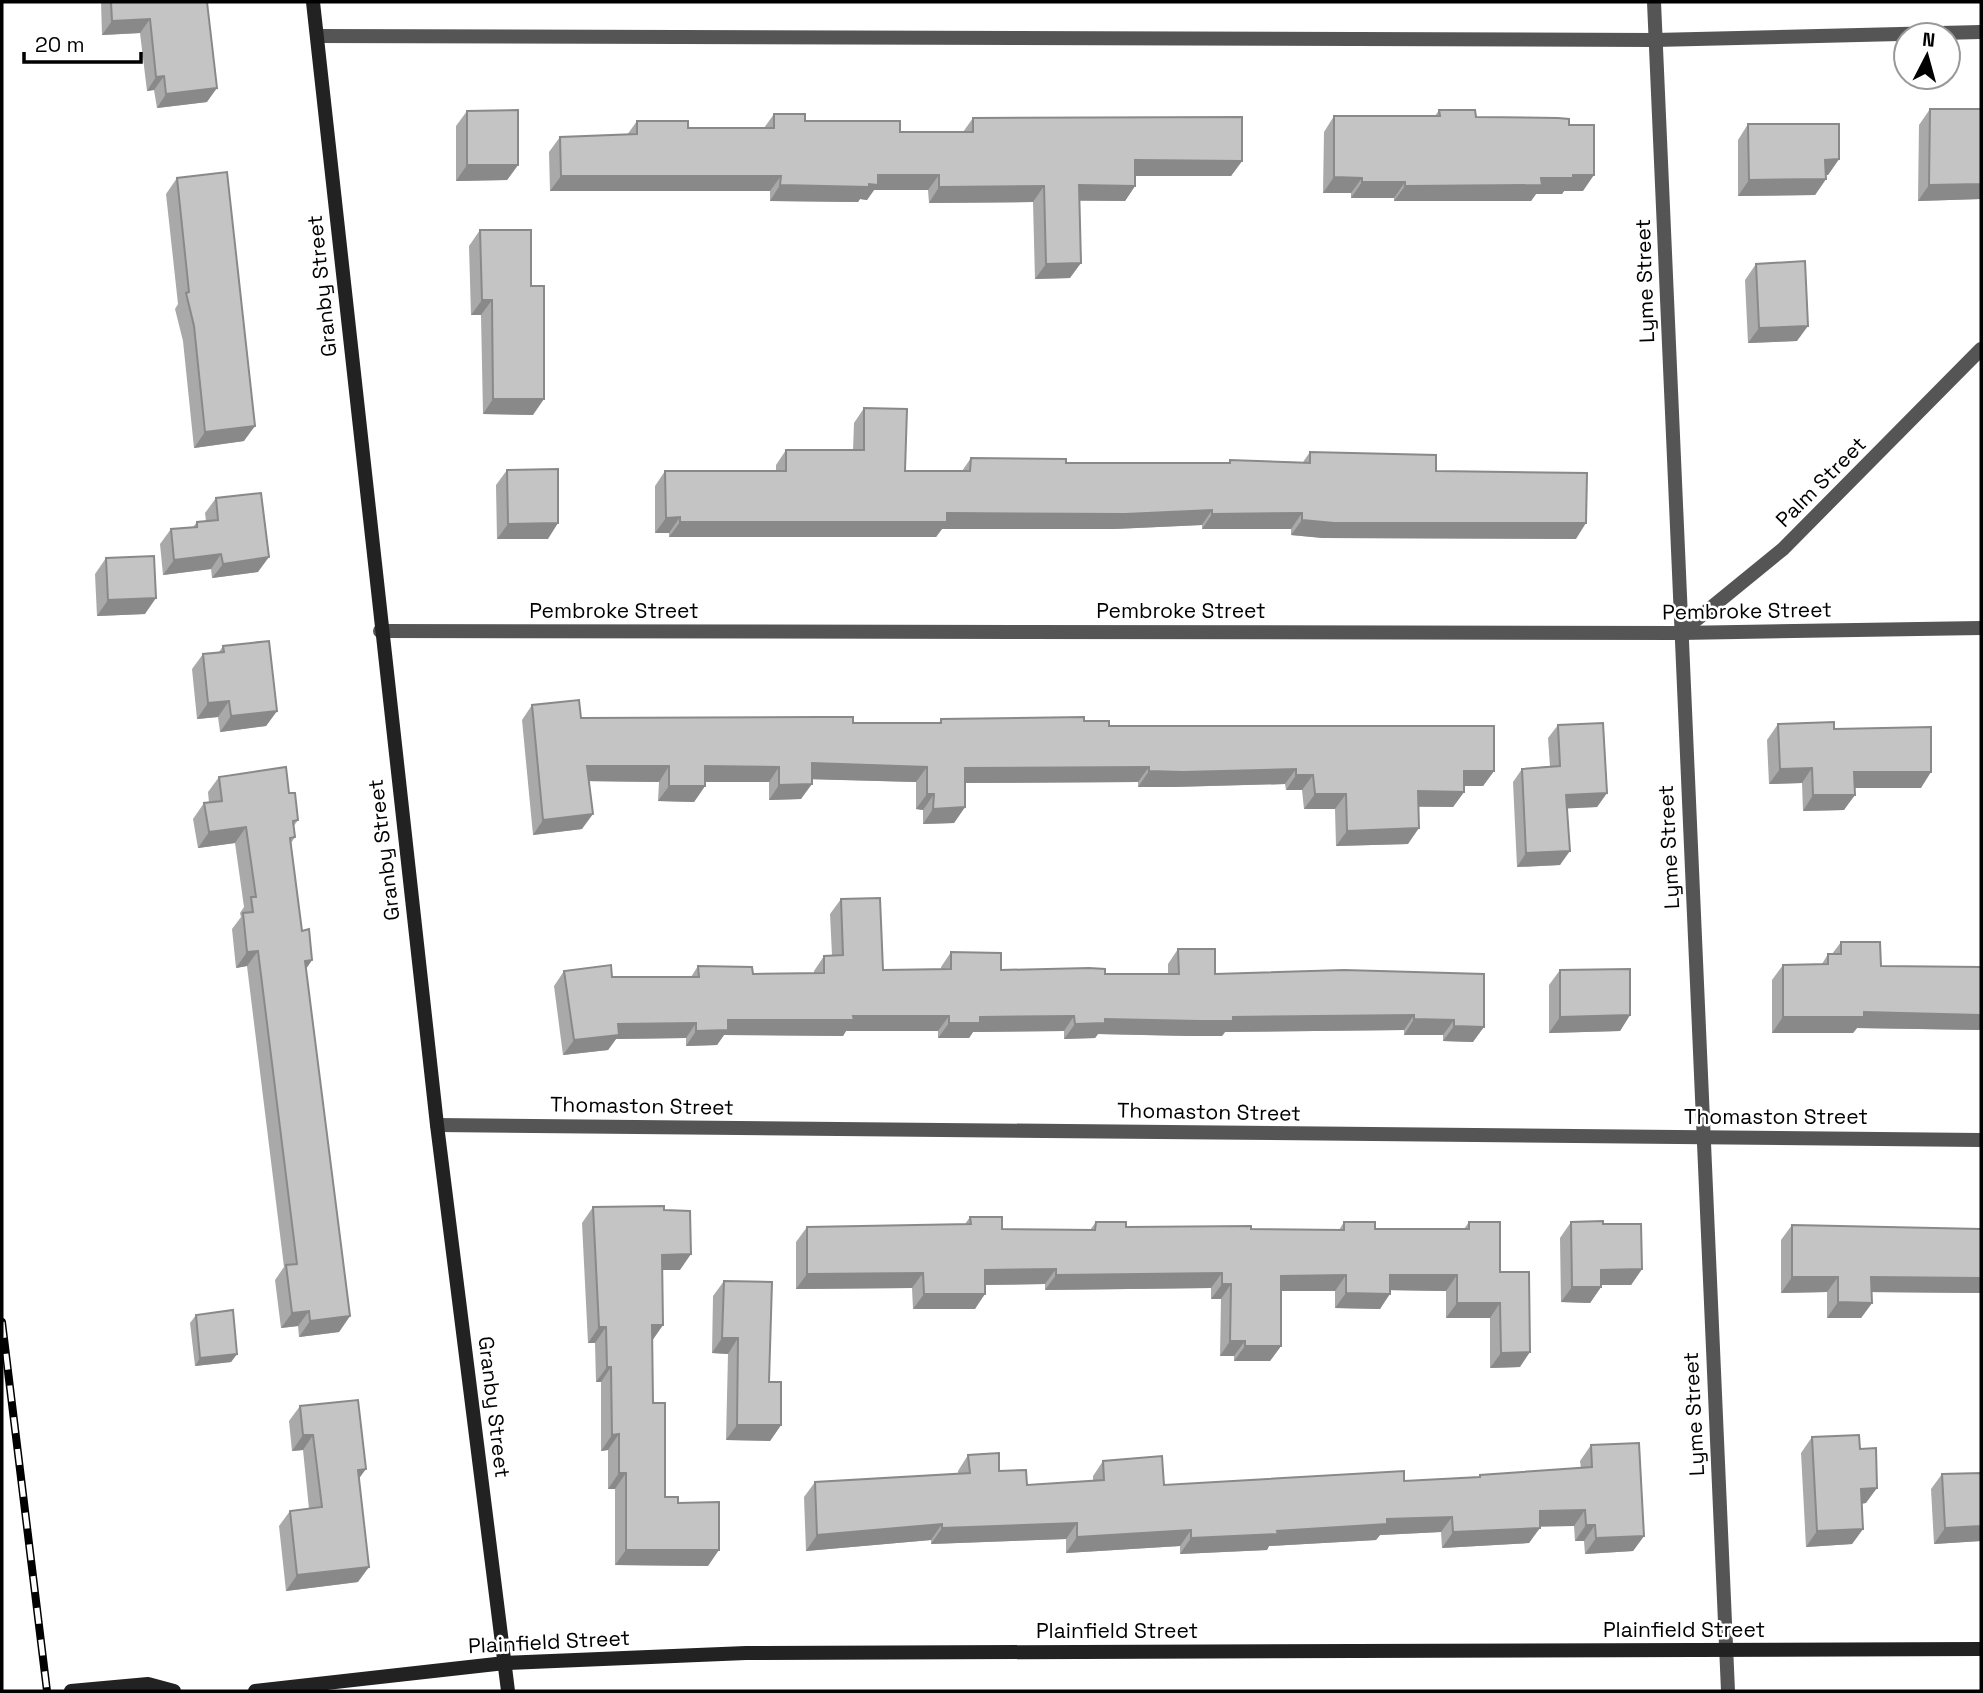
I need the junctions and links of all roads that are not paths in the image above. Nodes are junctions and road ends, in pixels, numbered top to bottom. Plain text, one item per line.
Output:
1 (313, 2) edge
2 (1654, 2) edge
3 (1981, 32) edge
4 (317, 36) junction
5 (1656, 40) junction
6 (1981, 349) edge
7 (1981, 628) edge
8 (380, 631) junction
9 (1680, 633) junction
10 (437, 1125) junction
11 (1702, 1138) junction
12 (1981, 1140) edge
13 (1981, 1649) edge
14 (1726, 1651) junction
15 (505, 1663) junction
16 (71, 1691) edge
17 (174, 1691) edge
18 (255, 1691) edge
19 (509, 1691) edge
20 (1728, 1691) edge

1 - 4 street, Granby Street
2 - 5 street, Lyme Street
3 - 5 street
4 - 5 street
4 - 8 street, Granby Street
5 - 9 street, Lyme Street
6 - 9 street, Palm Street
7 - 9 street, Pembroke Street
8 - 9 street, Pembroke Street
8 - 10 street, Granby Street
9 - 11 street, Lyme Street
10 - 11 street, Thomaston Street
10 - 15 street, Granby Street
11 - 12 street, Thomaston Street
11 - 14 street, Lyme Street
13 - 14 street, Plainfield Street
14 - 15 street, Plainfield Street
14 - 20 street, Lyme Street
15 - 18 street, Plainfield Street
15 - 19 street, Granby Street
16 - 17 street

